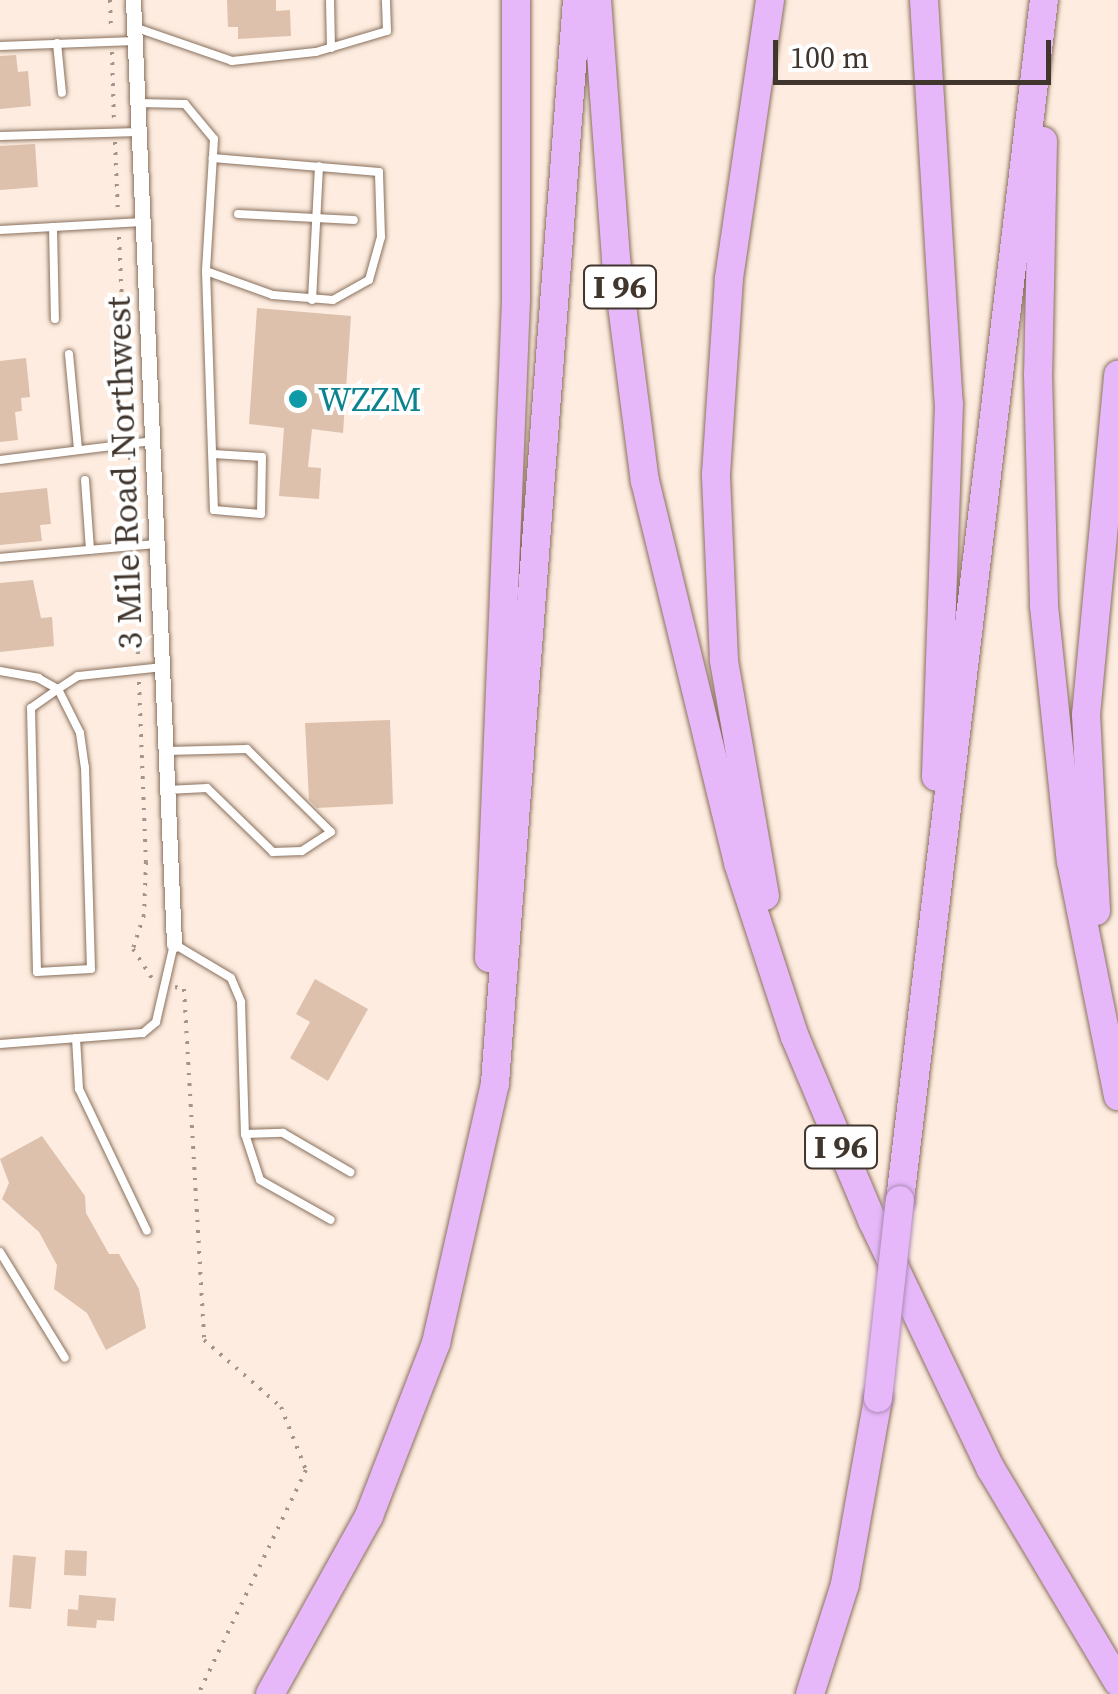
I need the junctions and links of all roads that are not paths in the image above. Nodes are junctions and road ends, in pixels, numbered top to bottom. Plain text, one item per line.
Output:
1 (133, 0) edge
2 (330, 0) edge
3 (386, 0) edge
4 (516, 0) edge
5 (578, 0) edge
6 (598, 0) edge
7 (770, 0) edge
8 (924, 0) edge
9 (1043, 10) edge
10 (134, 34) junction
11 (57, 43) junction
12 (0, 46) edge
13 (330, 48) junction
14 (62, 93) dead end
15 (138, 103) junction
16 (139, 132) junction
17 (0, 136) edge
18 (213, 158) junction
19 (318, 166) junction
20 (238, 214) dead end
21 (316, 218) junction
22 (354, 220) dead end
23 (143, 222) junction
24 (53, 227) junction
25 (0, 230) edge
26 (206, 272) junction
27 (312, 300) junction
28 (55, 320) dead end
29 (69, 354) dead end
30 (1118, 374) edge
31 (152, 441) junction
32 (78, 450) junction
33 (213, 454) junction
34 (0, 460) edge
35 (85, 480) dead end
36 (157, 544) junction
37 (90, 550) junction
38 (0, 558) edge
39 (162, 666) junction
40 (0, 672) edge
41 (58, 690) junction
42 (166, 751) junction
43 (168, 790) junction
44 (940, 854) junction
45 (174, 944) junction
46 (795, 1037) junction
47 (76, 1038) junction
48 (0, 1044) edge
49 (1111, 1062) junction
50 (495, 1083) junction
51 (1118, 1096) edge
52 (245, 1134) junction
53 (350, 1172) dead end
54 (331, 1220) dead end
55 (147, 1232) dead end
56 (0, 1252) edge
57 (65, 1358) dead end
58 (1118, 1682) edge
59 (270, 1694) edge
60 (810, 1694) edge

1 - 10 street, 3 Mile Road Northwest
2 - 13 lane
3 - 13 lane
4 - 50 highway
5 - 50 highway
6 - 46 highway, I 96
7 - 46 highway
8 - 44 highway
9 - 44 highway
9 - 49 highway
10 - 11 lane
10 - 13 lane
10 - 15 street, 3 Mile Road Northwest
11 - 12 lane
11 - 14 lane
15 - 16 street, 3 Mile Road Northwest
15 - 18 lane
16 - 17 lane
16 - 23 street, 3 Mile Road Northwest
18 - 19 lane
18 - 26 lane
19 - 21 lane
19 - 27 lane
20 - 21 lane
21 - 22 lane
21 - 27 lane
23 - 24 lane
23 - 31 street, 3 Mile Road Northwest
24 - 25 lane
24 - 28 lane
26 - 27 lane
26 - 33 lane
29 - 32 lane
30 - 49 highway
31 - 32 lane
31 - 36 street, 3 Mile Road Northwest
32 - 34 lane
33 - 33 lane
35 - 37 lane
36 - 37 lane
36 - 39 street, 3 Mile Road Northwest
37 - 38 lane
39 - 41 lane
39 - 42 street, 3 Mile Road Northwest
40 - 41 lane
41 - 41 lane
42 - 43 street, 3 Mile Road Northwest
42 - 43 lane
43 - 45 street, 3 Mile Road Northwest
44 - 60 highway, bridge
45 - 47 lane
45 - 52 lane
46 - 58 highway, I 96
47 - 48 lane
47 - 55 lane
49 - 51 highway
50 - 59 highway
52 - 53 lane
52 - 54 lane
56 - 57 lane

